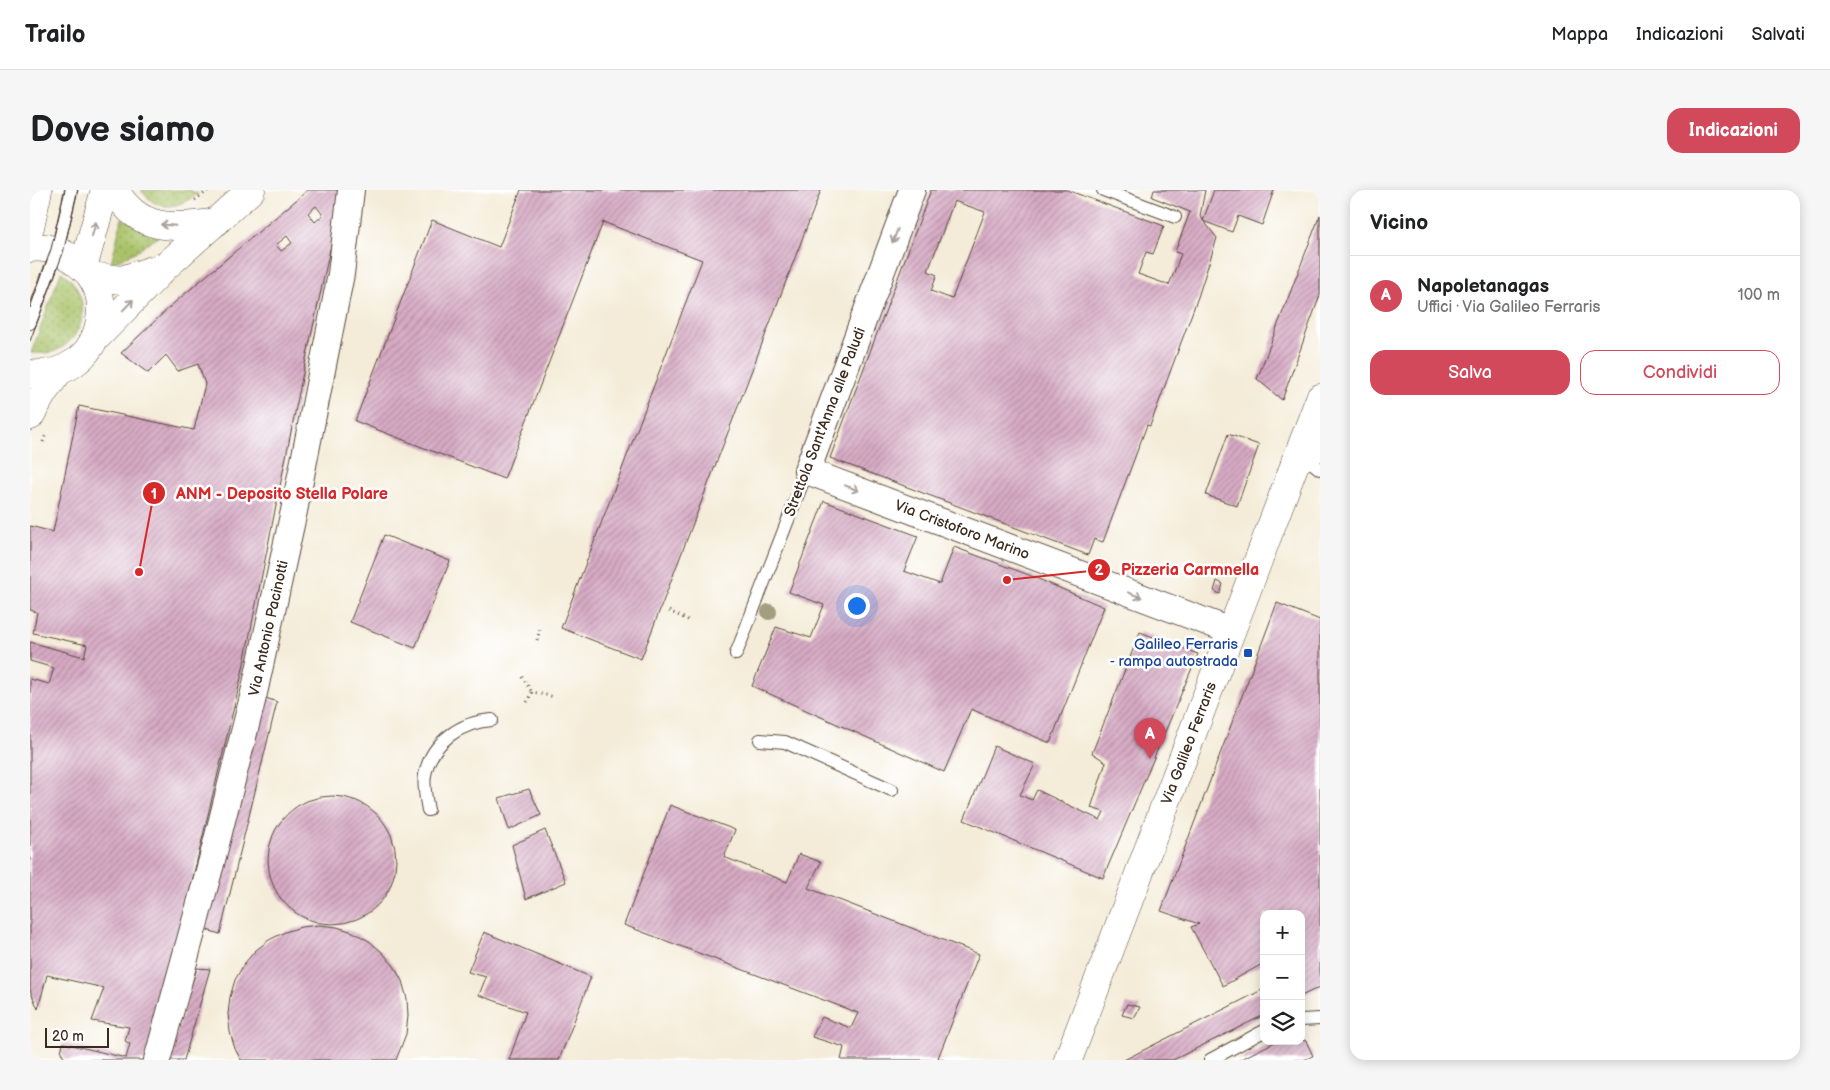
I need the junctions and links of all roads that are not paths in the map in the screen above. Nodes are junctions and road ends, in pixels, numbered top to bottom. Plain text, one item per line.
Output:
1 (38, 190) edge
2 (71, 190) edge
3 (105, 190) edge
4 (115, 190) edge
5 (251, 190) edge
6 (351, 190) edge
7 (912, 190) edge
8 (1102, 190) edge
9 (1175, 217) dead end
10 (216, 222) junction
11 (30, 227) edge
12 (30, 248) edge
13 (57, 251) junction
14 (166, 266) junction
15 (87, 272) junction
16 (30, 323) edge
17 (94, 340) junction
18 (60, 370) junction
19 (30, 374) edge
20 (1320, 398) edge
21 (30, 416) edge
22 (1310, 458) edge
23 (807, 471) junction
24 (1230, 631) junction
25 (736, 654) dead end
26 (492, 720) dead end
27 (760, 740) dead end
28 (892, 790) dead end
29 (428, 810) dead end
30 (1320, 1019) edge
31 (1305, 1020) edge
32 (1260, 1033) edge
33 (157, 1060) edge
34 (1068, 1060) edge
35 (1210, 1060) edge

1 - 11 main road
2 - 13 lane
15 -> 3 main road
10 -> 4 main road
5 - 10 main road
6 - 33 street, Via Antonio Pacinotti
7 -> 23 street, Strettola Sant'Anna alle Paludi
8 - 9 lane
10 - 14 main road
12 - 13 main road
13 - 15 main road
13 - 16 lane
14 - 15 main road
17 -> 14 main road
15 - 17 main road
17 - 18 main road
18 - 19 main road
18 - 21 main road
20 - 22 main road, Via Galileo Ferraris
22 - 24 main road, Via Galileo Ferraris
23 -> 24 street, Via Cristoforo Marino
23 - 25 lane, Strettola Sant'Anna alle Paludi
24 - 34 main road, Via Galileo Ferraris
26 - 29 lane
27 - 28 lane
30 - 31 lane
32 - 35 lane

